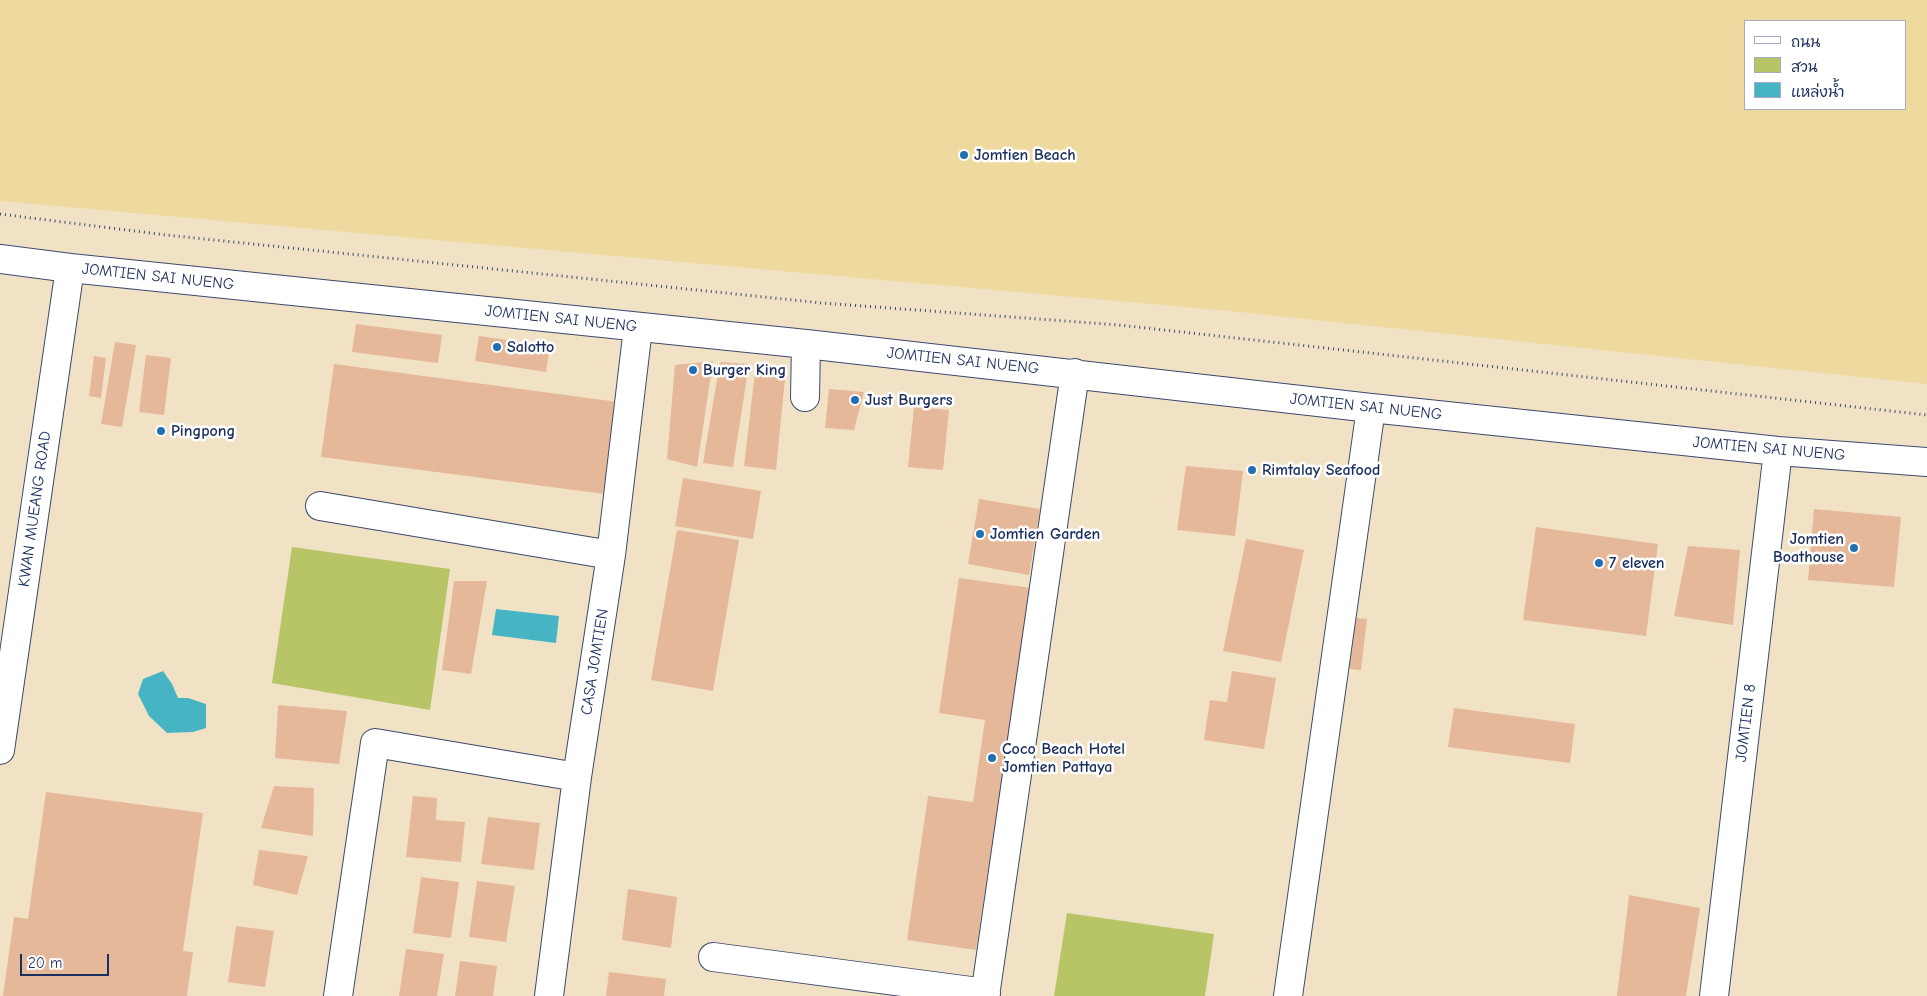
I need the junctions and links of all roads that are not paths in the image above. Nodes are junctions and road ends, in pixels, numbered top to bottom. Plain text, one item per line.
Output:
1 (0, 259) edge
2 (70, 268) junction
3 (638, 328) junction
4 (806, 344) junction
5 (1075, 373) junction
6 (805, 398) dead end
7 (1371, 408) junction
8 (1778, 451) junction
9 (1927, 462) edge
10 (320, 506) dead end
11 (611, 555) junction
12 (0, 750) edge
13 (577, 777) junction
14 (713, 958) dead end
15 (986, 994) edge
16 (338, 996) edge
17 (549, 996) edge
18 (1288, 996) edge
19 (1714, 996) edge

1 - 2 street, JOMTIEN SAI NUENG
2 - 3 street, JOMTIEN SAI NUENG
2 - 12 street, KWAN MUEANG ROAD
3 - 4 street, JOMTIEN SAI NUENG
3 - 11 street, CASA JOMTIEN
4 - 5 street, JOMTIEN SAI NUENG
4 - 6 street
5 - 7 street, JOMTIEN SAI NUENG
5 - 15 street
7 - 8 street, JOMTIEN SAI NUENG
7 - 18 street
8 - 9 street, JOMTIEN SAI NUENG
8 - 19 street, JOMTIEN 8
10 - 11 street
11 - 13 street, CASA JOMTIEN
13 - 16 street
13 - 17 street, CASA JOMTIEN
14 - 15 street

